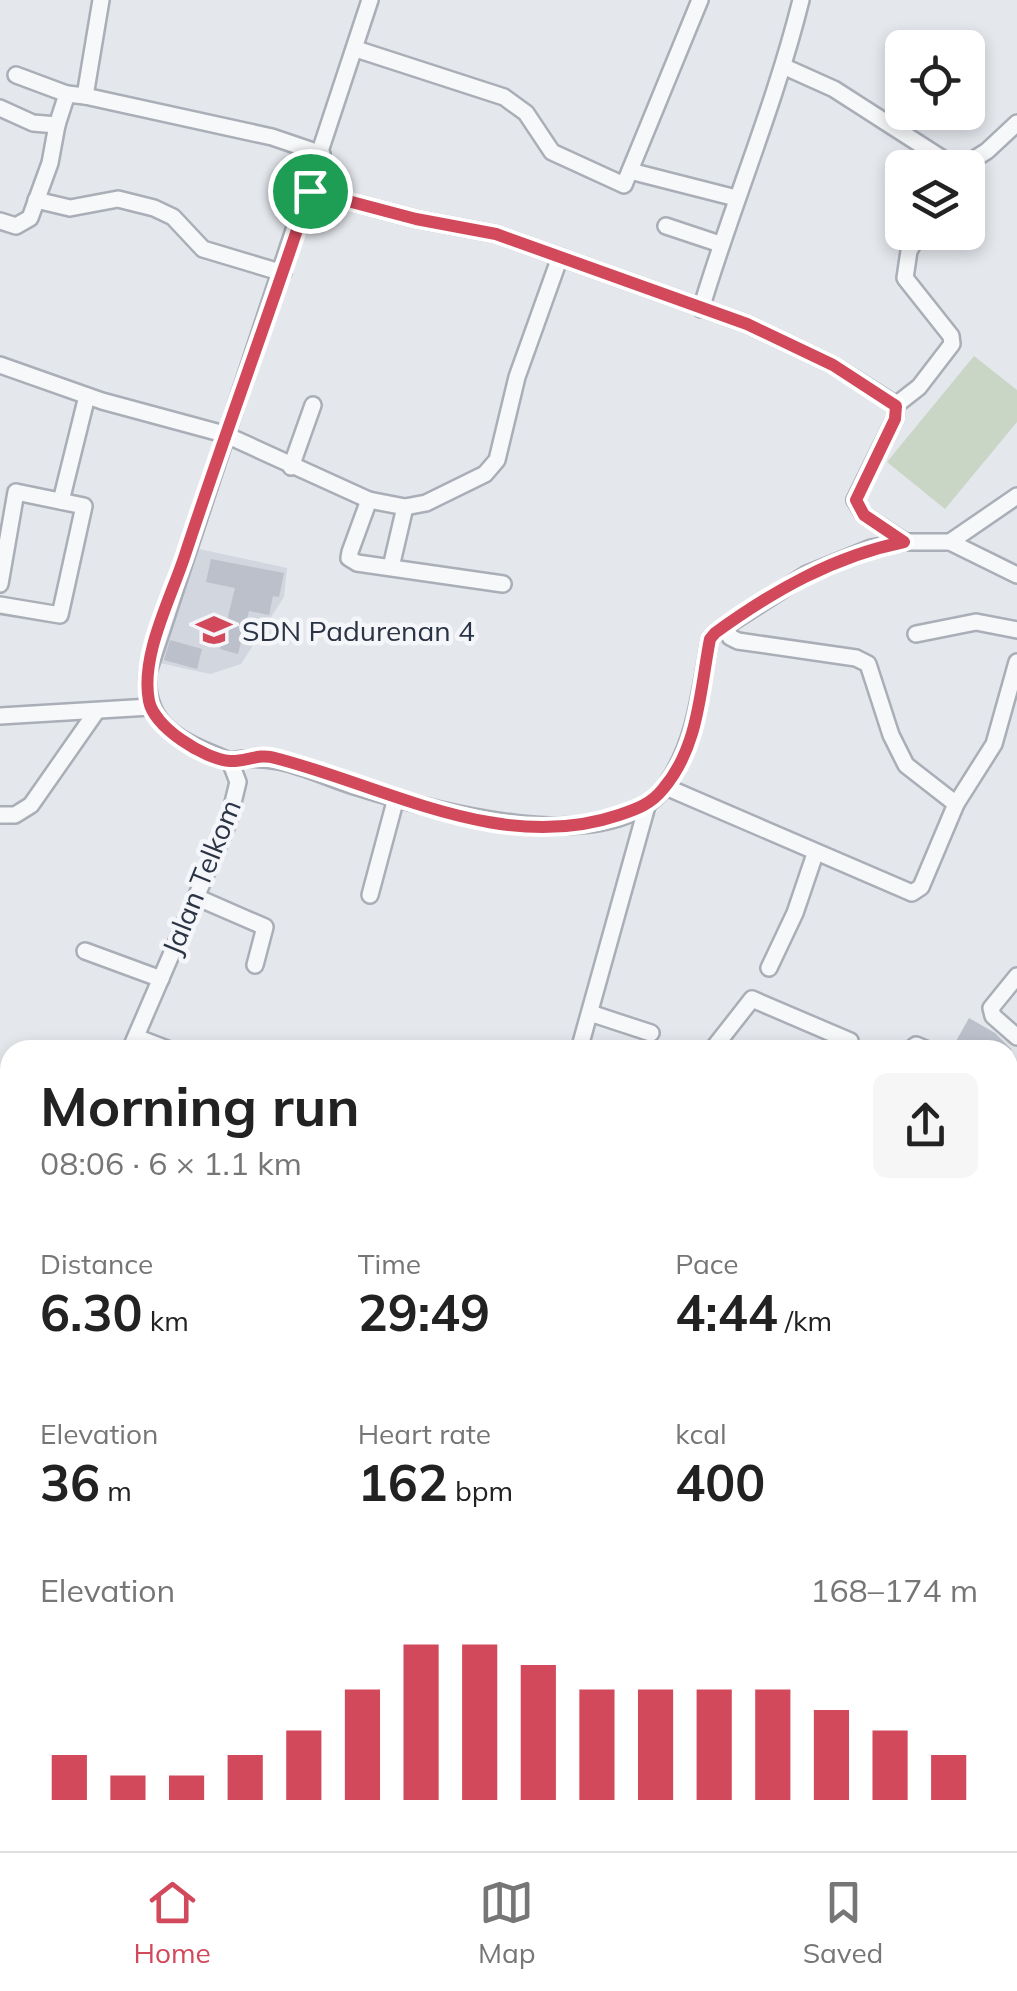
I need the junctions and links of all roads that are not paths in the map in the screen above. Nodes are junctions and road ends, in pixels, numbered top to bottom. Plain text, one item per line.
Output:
1 (101, 0) edge
2 (370, 0) edge
3 (700, 0) edge
4 (799, 0) edge
5 (356, 49) junction
6 (785, 68) junction
7 (16, 75) dead end
8 (67, 94) junction
9 (85, 96) junction
10 (0, 108) edge
11 (1017, 124) edge
12 (57, 126) junction
13 (930, 150) edge
14 (982, 150) edge
15 (322, 154) junction
16 (630, 171) junction
17 (310, 191) junction
18 (736, 198) junction
19 (36, 200) junction
20 (0, 222) edge
21 (666, 226) dead end
22 (720, 244) junction
23 (910, 250) edge
24 (560, 257) junction
25 (283, 274) junction
26 (701, 309) junction
27 (0, 365) edge
28 (88, 396) junction
29 (313, 405) dead end
30 (896, 406) junction
31 (224, 434) junction
32 (291, 467) junction
33 (1017, 496) edge
34 (61, 500) junction
35 (368, 500) junction
36 (405, 507) junction
37 (904, 542) junction
38 (950, 542) junction
39 (391, 567) junction
40 (1017, 575) edge
41 (0, 584) edge
42 (502, 584) dead end
43 (0, 605) edge
44 (726, 626) junction
45 (1017, 630) edge
46 (916, 634) dead end
47 (1017, 662) edge
48 (150, 707) junction
49 (96, 712) junction
50 (0, 716) edge
51 (230, 761) junction
52 (666, 786) junction
53 (396, 798) junction
54 (956, 804) junction
55 (646, 806) junction
56 (0, 815) edge
57 (815, 854) junction
58 (370, 896) dead end
59 (196, 897) junction
60 (85, 951) dead end
61 (255, 965) dead end
62 (769, 968) dead end
63 (1017, 976) edge
64 (161, 979) junction
65 (590, 1013) junction
66 (651, 1034) dead end
67 (1017, 1038) edge
68 (135, 1040) edge
69 (582, 1040) edge
70 (720, 1040) edge
71 (848, 1040) edge

1 - 9 street
2 - 5 street
3 - 16 street
4 - 6 street
5 - 15 street
5 - 16 street
6 - 13 street
6 - 18 street
7 - 8 street
8 - 9 street
8 - 12 street
9 - 15 street
10 - 12 street
11 - 14 street
12 - 19 street
15 - 17 street
16 - 18 street
17 - 24 street
17 - 25 street
18 - 22 street
19 - 20 street
19 - 25 street
21 - 22 street
22 - 26 street
23 - 30 street
24 - 26 street
24 - 36 street
25 - 31 street
26 - 30 street
27 - 28 street
28 - 31 street
28 - 34 street
29 - 32 street
30 - 37 street
31 - 32 street
31 - 48 street
32 - 35 street
33 - 38 street
34 - 41 street
34 - 43 street
35 - 36 street
35 - 39 street
36 - 39 street
37 - 38 street
37 - 44 street
38 - 40 street
39 - 42 street
44 - 52 street
44 - 54 street
45 - 46 street
47 - 54 street
48 - 49 street
48 - 51 street, Jalan Telkom
49 - 50 street
49 - 56 street
51 - 53 street
51 - 59 street, Jalan Telkom
52 - 55 street
52 - 57 street
53 - 55 street
53 - 58 street
54 - 57 street
55 - 65 street
57 - 62 street
59 - 61 street
59 - 64 street, Jalan Telkom
60 - 64 street
63 - 67 street
64 - 68 street, Jalan Telkom
65 - 66 street
65 - 69 street
70 - 71 street

